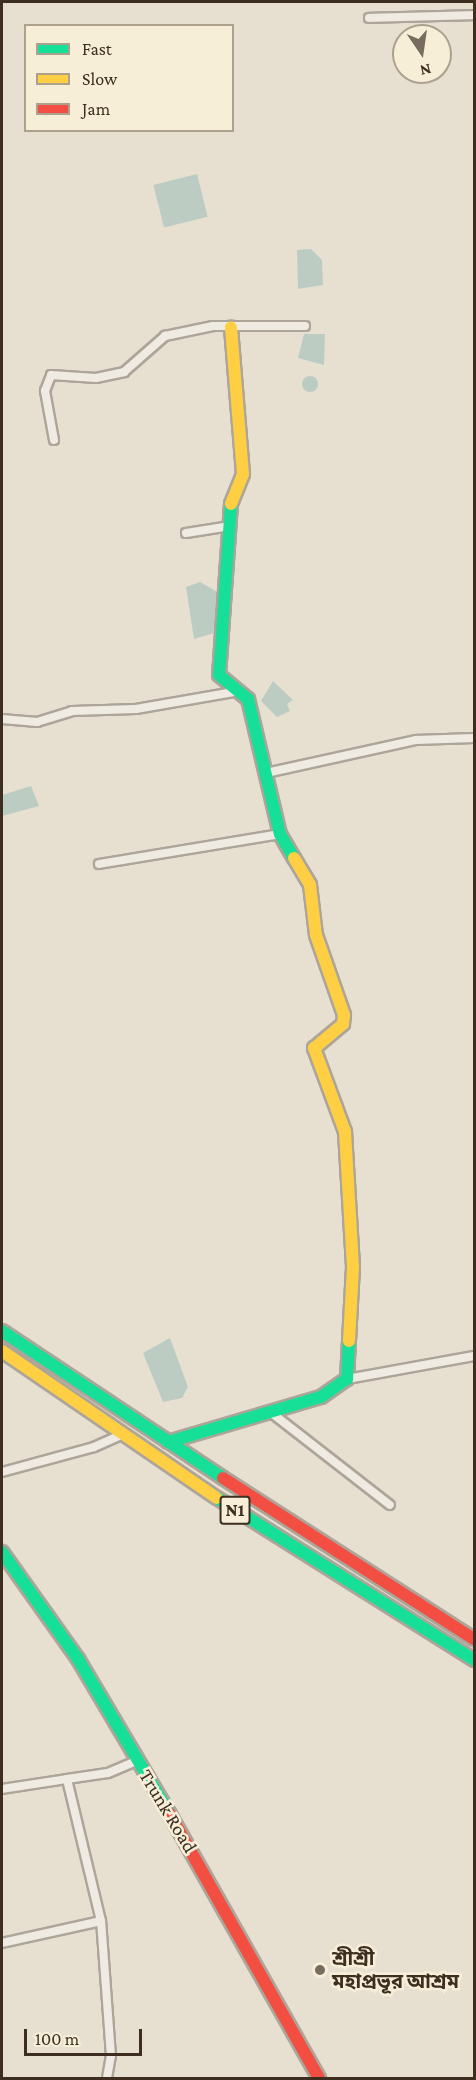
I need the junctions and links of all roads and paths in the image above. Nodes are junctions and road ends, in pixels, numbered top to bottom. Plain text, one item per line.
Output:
1 (474, 15) edge
2 (369, 18) dead end
3 (305, 326) dead end
4 (231, 327) junction
5 (54, 440) dead end
6 (230, 526) junction
7 (186, 534) dead end
8 (239, 691) junction
9 (2, 719) edge
10 (474, 738) edge
11 (266, 773) junction
12 (280, 834) junction
13 (99, 864) dead end
14 (2, 1331) edge
15 (2, 1351) edge
16 (474, 1356) edge
17 (347, 1379) junction
18 (273, 1414) junction
19 (123, 1433) junction
20 (168, 1442) junction
21 (2, 1472) edge
22 (390, 1505) dead end
23 (2, 1552) edge
24 (474, 1639) edge
25 (474, 1660) edge
26 (139, 1760) junction
27 (67, 1779) junction
28 (2, 1789) edge
29 (101, 1922) junction
30 (2, 1943) edge
31 (107, 2079) edge
32 (319, 2079) edge

1 - 2 street
3 - 4 street
4 - 5 street
4 - 6 main road
6 - 7 street
6 - 8 main road
8 - 9 street
8 - 11 main road
10 - 11 street
11 - 12 main road
12 - 13 street
12 - 17 main road
14 - 20 main road, N1
15 - 19 main road, N1
16 - 17 street
17 - 18 main road
18 - 20 main road
18 - 22 street
19 - 21 street
19 - 25 main road, N1
20 - 24 main road, N1
23 - 26 main road, Trunk Road
26 - 27 street
26 - 32 main road, Trunk Road
27 - 28 street
27 - 29 street
29 - 30 street
29 - 31 street

